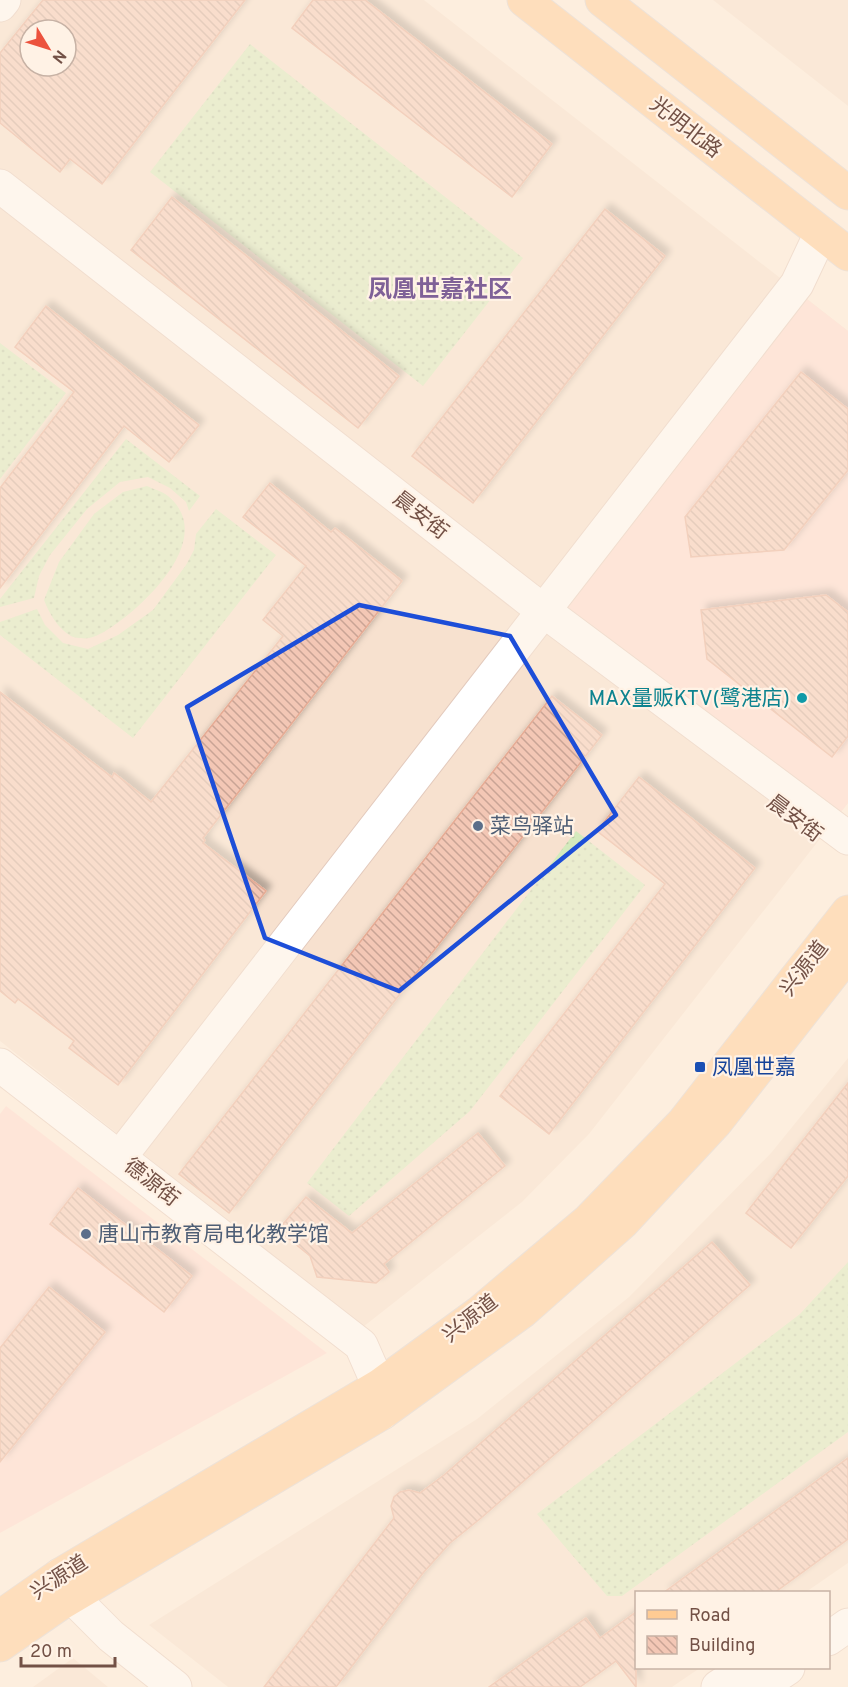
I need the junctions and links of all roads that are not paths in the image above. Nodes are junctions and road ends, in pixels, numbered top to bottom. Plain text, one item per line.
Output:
1 (4, 0) edge
2 (524, 0) edge
3 (602, 0) edge
4 (0, 5) edge
5 (0, 186) edge
6 (848, 193) edge
7 (0, 209) edge
8 (821, 233) junction
9 (848, 254) edge
10 (531, 611) junction
11 (848, 838) edge
12 (848, 858) edge
13 (848, 912) edge
14 (848, 954) edge
15 (0, 1065) edge
16 (114, 1152) junction
17 (380, 1400) junction
18 (64, 1593) junction
19 (848, 1600) edge
20 (830, 1612) edge
21 (0, 1617) edge
22 (848, 1625) edge
23 (830, 1638) edge
24 (0, 1645) edge
25 (745, 1669) edge
26 (787, 1669) edge
27 (149, 1687) edge
28 (175, 1687) edge
29 (718, 1687) edge
30 (760, 1687) edge

1 - 4 street
2 - 8 main road, 光明北路
3 - 6 main road
5 - 10 street, 晨安街
7 - 10 street, 晨安街
8 - 9 main road, 光明北路
8 - 10 street
10 - 11 street, 晨安街
10 - 12 street, 晨安街
10 - 16 street
13 - 17 main road, 兴源道
14 - 17 main road, 兴源道
15 - 16 street, 德源街
16 - 17 street, 德源街
17 - 18 main road, 兴源道
18 - 21 main road, 兴源道
18 - 24 main road, 兴源道
18 - 27 street
18 - 28 street
19 - 20 street
22 - 23 street
25 - 29 street
26 - 30 street

